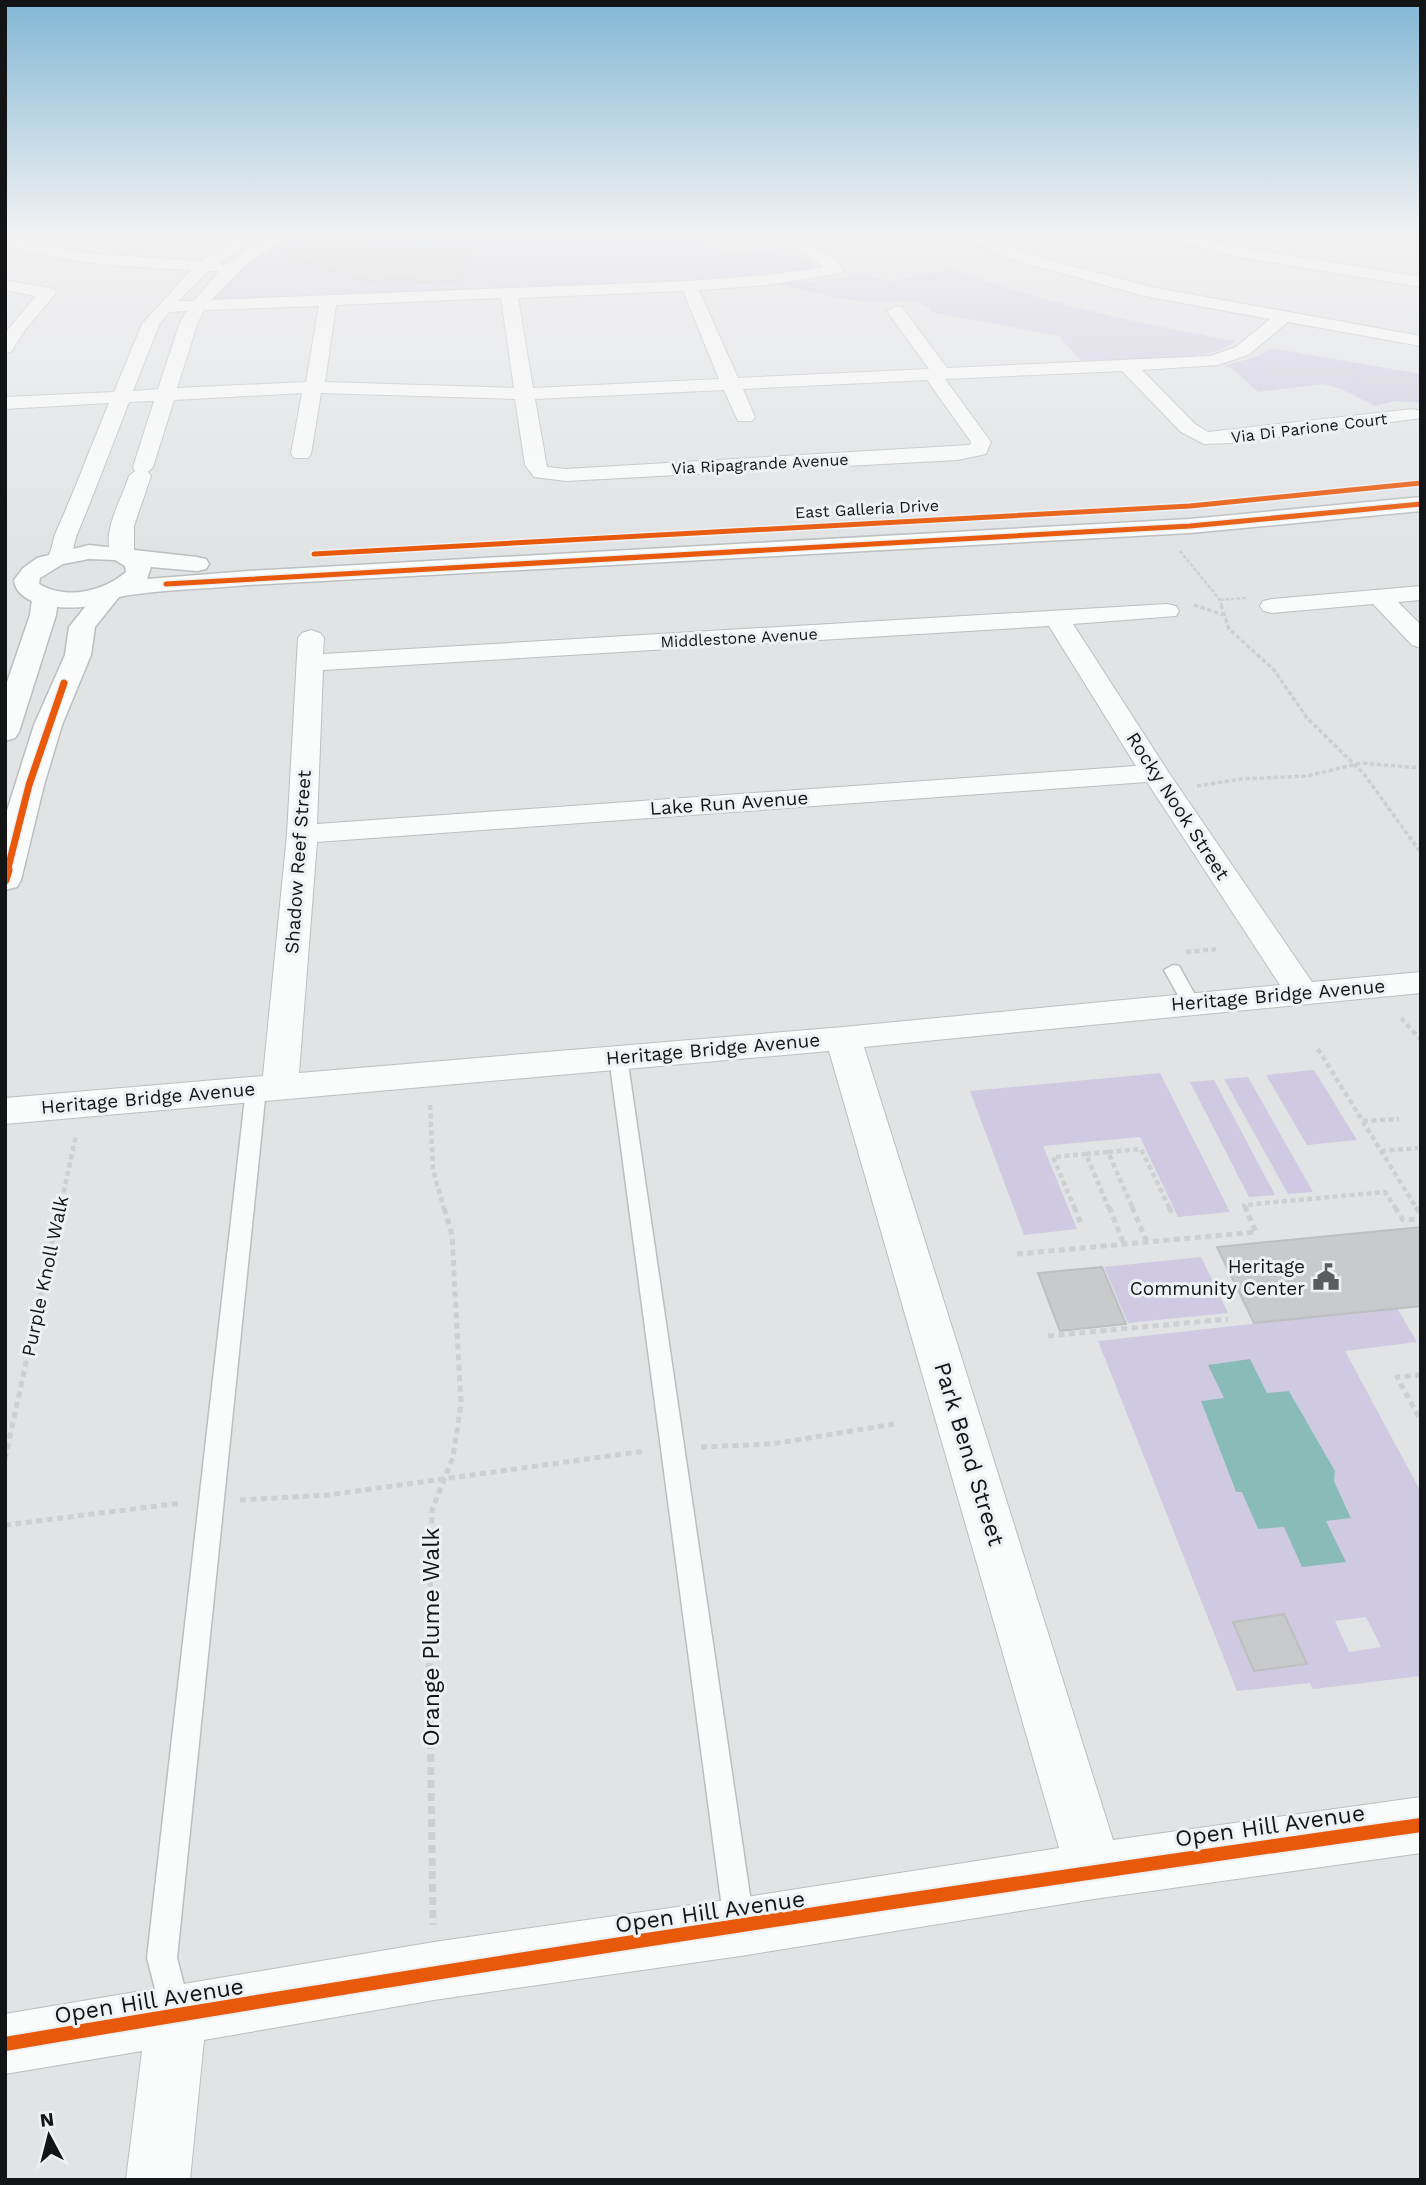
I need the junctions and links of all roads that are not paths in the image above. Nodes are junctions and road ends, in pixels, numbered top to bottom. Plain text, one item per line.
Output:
1 (146, 336) edge
2 (184, 336) edge
3 (323, 336) edge
4 (516, 336) edge
5 (710, 336) edge
6 (912, 336) edge
7 (1259, 336) edge
8 (1391, 336) edge
9 (1421, 341) edge
10 (1127, 365) junction
11 (937, 374) junction
12 (731, 384) junction
13 (315, 387) junction
14 (525, 394) junction
15 (164, 395) junction
16 (122, 397) junction
17 (5, 403) edge
18 (1413, 415) dead end
19 (745, 417) dead end
20 (99, 452) junction
21 (302, 454) dead end
22 (74, 483) junction
23 (1421, 483) edge
24 (1421, 504) edge
25 (125, 556) junction
26 (55, 559) junction
27 (5, 566) edge
28 (115, 590) junction
29 (5, 593) edge
30 (1421, 593) edge
31 (41, 595) junction
32 (1380, 598) junction
33 (1264, 602) road end
34 (1167, 611) dead end
35 (1058, 618) junction
36 (1421, 640) edge
37 (311, 650) joint
38 (5, 732) edge
39 (1156, 773) junction
40 (302, 834) junction
41 (5, 880) edge
42 (1173, 971) dead end
43 (1421, 982) edge
44 (1302, 992) junction
45 (1190, 1002) junction
46 (843, 1038) junction
47 (618, 1058) junction
48 (268, 1088) junction
49 (22, 1109) edge
50 (1421, 1825) edge
51 (1094, 1871) junction
52 (740, 1927) junction
53 (176, 2016) junction
54 (5, 2044) edge
55 (158, 2180) edge

1 - 16 street
2 - 15 street
3 - 13 street
4 - 14 street
5 - 12 street
6 - 11 street
7 - 10 street
8 - 9 street
10 - 11 street
10 - 18 street, Via Di Parione Court
11 - 12 street
11 - 14 street, Via Ripagrande Avenue
12 - 14 street
12 - 19 street
13 - 14 street
13 - 15 street
13 - 21 street
15 - 16 street
15 - 25 street
16 - 17 street
16 - 20 street
20 - 22 street
20 - 22 street
22 - 26 street
23 - 25 main road, East Galleria Drive
24 - 28 main road, East Galleria Drive
25 - 26 main road, East Galleria Drive
25 - 28 main road
26 - 27 main road
26 - 31 main road
28 - 31 main road, East Galleria Drive
28 - 41 main road
29 - 31 main road
30 - 32 street
31 - 38 main road
32 - 33 street
32 - 36 street
34 - 35 street, Middlestone Avenue
35 - 37 street, Middlestone Avenue
35 - 39 street, Rocky Nook Street
37 - 40 street, Shadow Reef Street
39 - 40 street, Lake Run Avenue
39 - 44 street, Rocky Nook Street
40 - 48 street, Shadow Reef Street
42 - 45 lane
43 - 44 street, Heritage Bridge Avenue
44 - 45 street, Heritage Bridge Avenue
45 - 46 street, Heritage Bridge Avenue
46 - 47 street, Heritage Bridge Avenue
46 - 51 street, Park Bend Street
47 - 48 street, Heritage Bridge Avenue
47 - 52 lane
48 - 49 street, Heritage Bridge Avenue
48 - 53 lane
50 - 51 street, Open Hill Avenue
51 - 52 street, Open Hill Avenue
52 - 53 street, Open Hill Avenue
53 - 54 street, Open Hill Avenue
53 - 55 street

